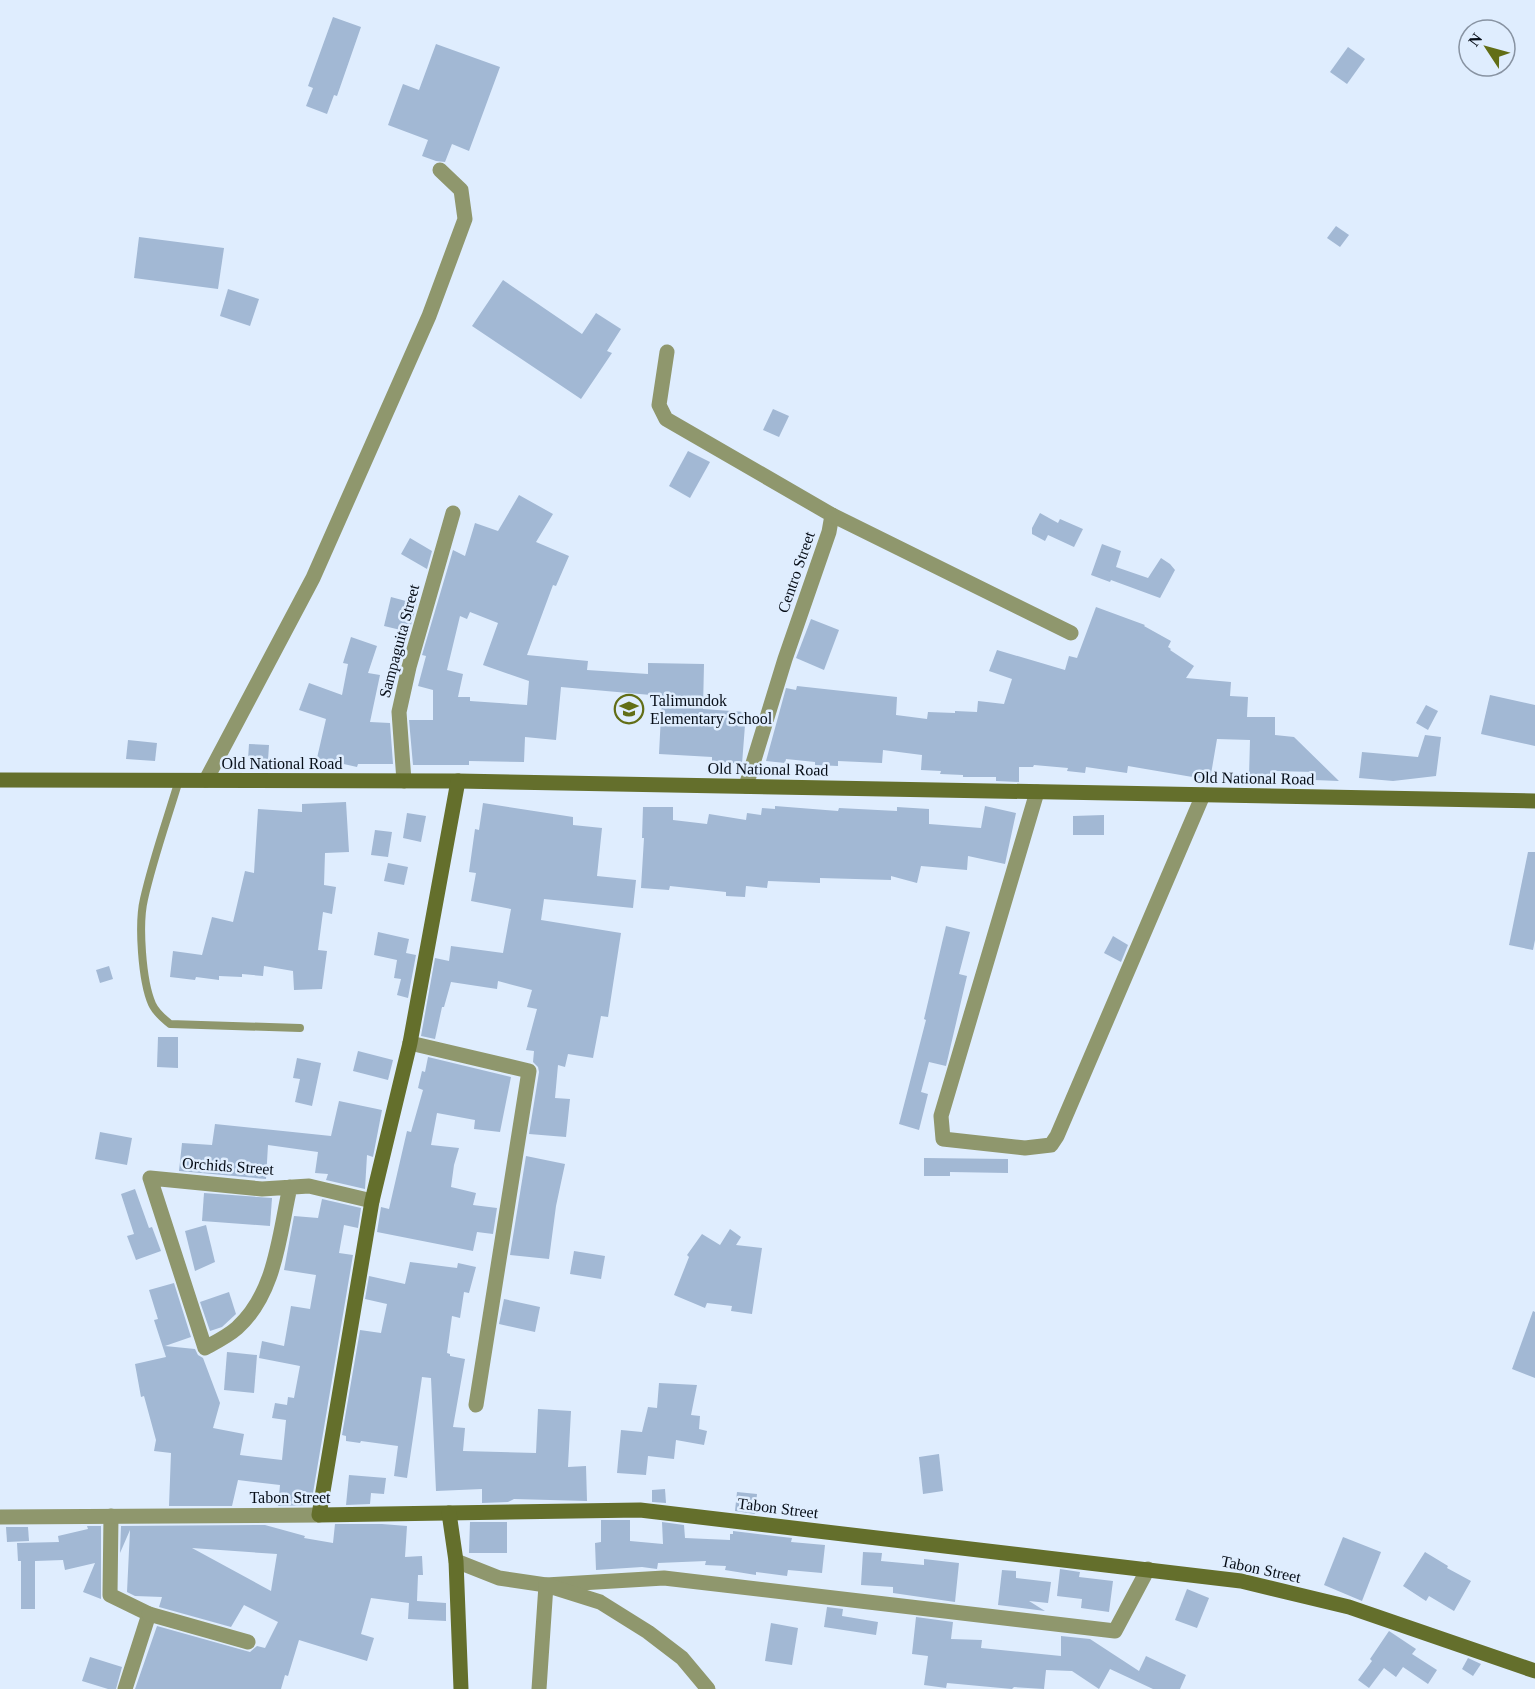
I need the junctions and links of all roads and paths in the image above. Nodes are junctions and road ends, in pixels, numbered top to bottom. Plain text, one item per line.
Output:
1 (440, 171) dead end
2 (667, 352) dead end
3 (453, 513) dead end
4 (832, 515) junction
5 (1071, 633) dead end
6 (0, 780) edge
7 (179, 780) junction
8 (207, 780) junction
9 (404, 781) junction
10 (458, 781) junction
11 (746, 786) junction
12 (1037, 792) junction
13 (1203, 795) junction
14 (1535, 801) edge
15 (300, 1028) dead end
16 (410, 1043) junction
17 (290, 1187) junction
18 (372, 1201) junction
19 (476, 1405) dead end
20 (449, 1513) junction
21 (320, 1515) junction
22 (111, 1516) junction
23 (0, 1517) edge
24 (456, 1561) junction
25 (1148, 1569) junction
26 (546, 1585) junction
27 (149, 1614) junction
28 (248, 1642) dead end
29 (1535, 1671) edge
30 (125, 1689) edge
31 (461, 1689) edge
32 (539, 1689) edge
33 (708, 1689) edge

1 - 8 street
2 - 4 street, Centro Street
3 - 9 street, Sampaguita Street
4 - 5 street
4 - 11 street, Centro Street
6 - 7 street, Old National Road
7 - 8 street, Old National Road
7 - 15 lane
8 - 9 street, Old National Road
9 - 10 street, Old National Road
10 - 11 street, Old National Road
10 - 16 street
11 - 12 street, Old National Road
12 - 13 street, Old National Road
12 - 13 street
13 - 14 street, Old National Road
16 - 18 street
16 - 19 street
17 - 17 street, Orchids Street
17 - 18 street, Orchids Street
18 - 21 street
20 - 21 street, Tabon Street
20 - 24 street
20 - 25 street, Tabon Street
21 - 22 street, Tabon Street
22 - 23 street, Tabon Street
22 - 27 street
24 - 26 street
24 - 31 street
25 - 26 street
25 - 29 street, Tabon Street
26 - 32 street
26 - 33 street
27 - 28 street
27 - 30 street

